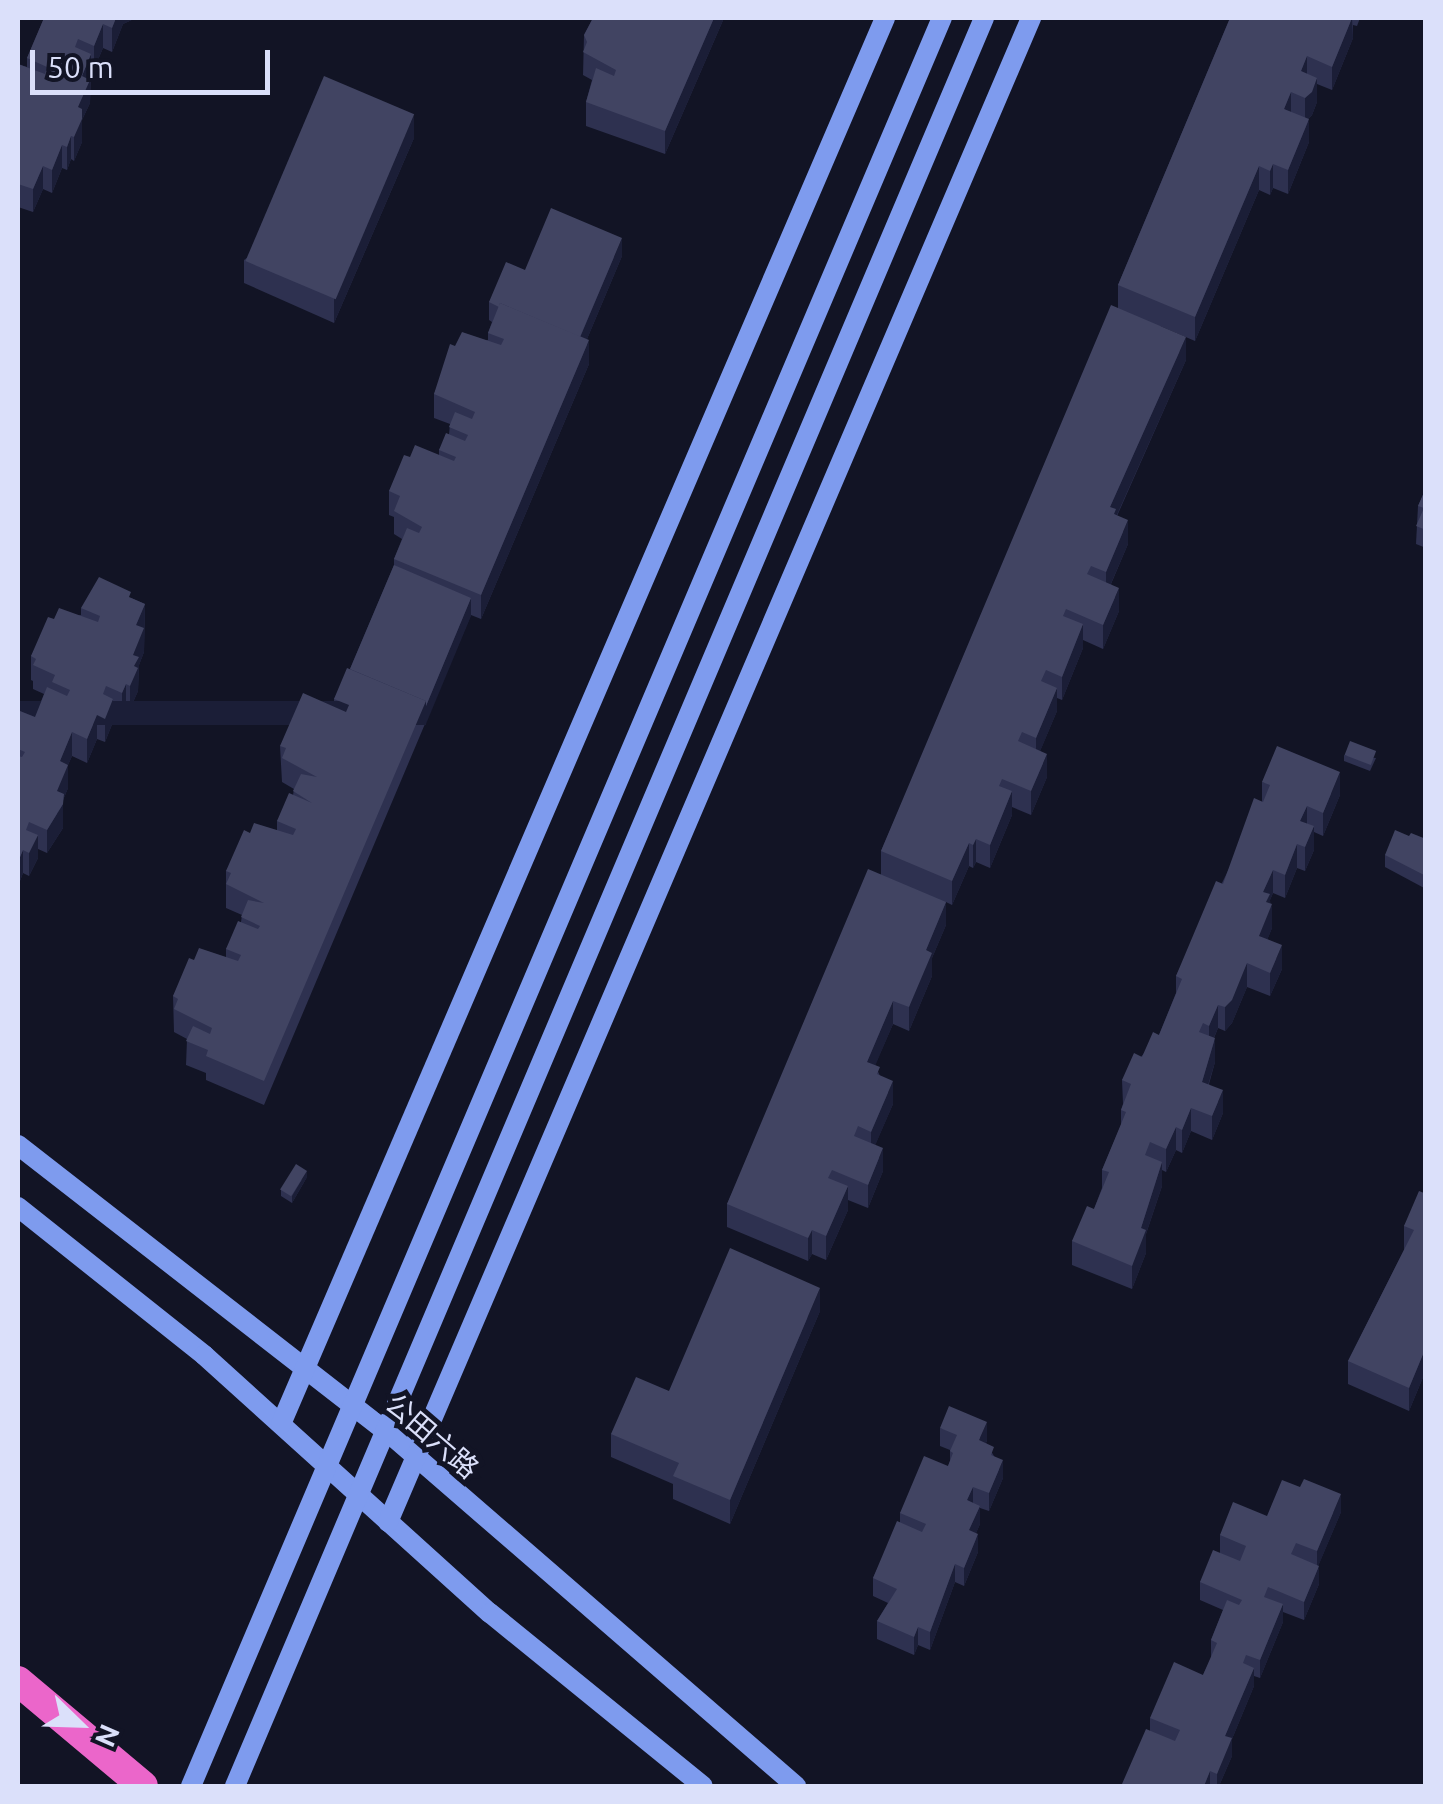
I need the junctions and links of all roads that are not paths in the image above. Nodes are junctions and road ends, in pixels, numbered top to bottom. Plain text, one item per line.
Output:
1 (885, 18) edge
2 (942, 18) edge
3 (984, 18) edge
4 (1032, 18) edge
5 (18, 1146) edge
6 (18, 1207) edge
7 (305, 1368) junction
8 (281, 1424) junction
9 (416, 1457) junction
10 (388, 1522) junction
11 (18, 1681) edge
12 (142, 1786) edge
13 (191, 1786) edge
14 (236, 1786) edge
15 (703, 1786) edge
16 (796, 1786) edge

1 - 7 street
2 - 13 street, bridge
3 - 14 street, bridge
4 - 9 street
5 - 7 street, 公田六路
6 - 8 street
7 - 8 street
7 - 9 street, 公田六路
8 - 10 street
9 - 10 street
9 - 16 street, 公田六路
10 - 15 street
11 - 12 highway

